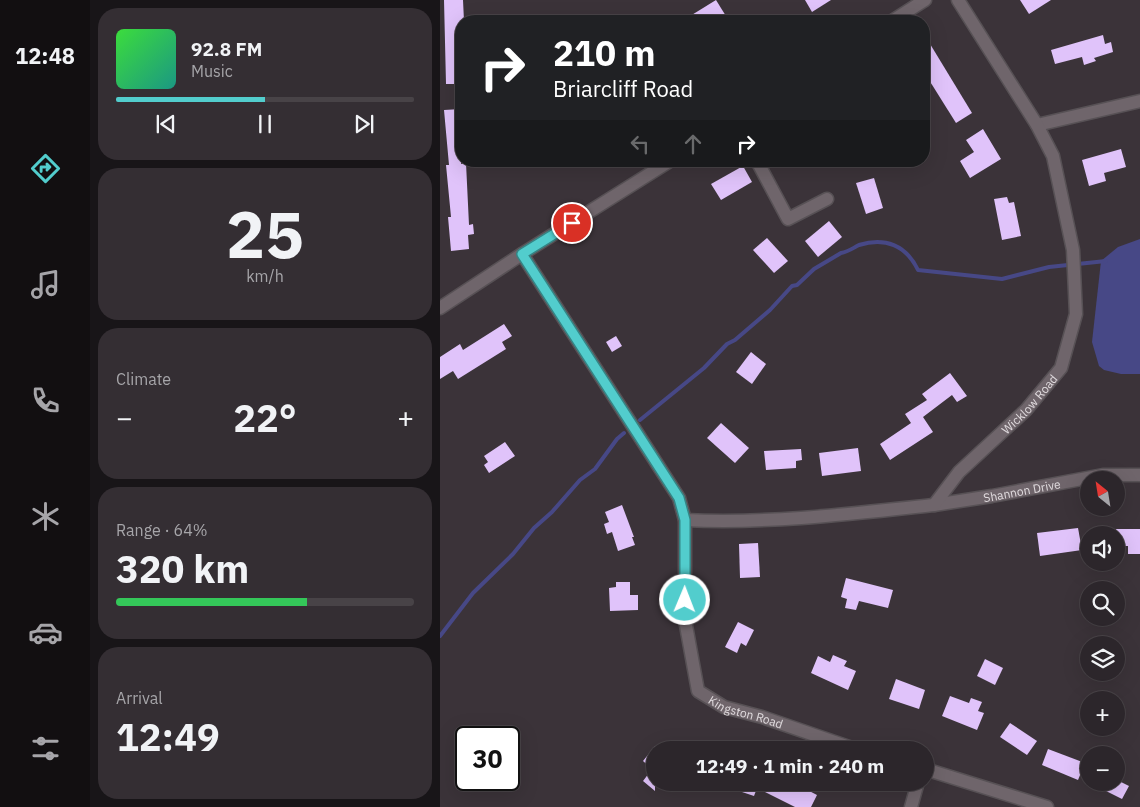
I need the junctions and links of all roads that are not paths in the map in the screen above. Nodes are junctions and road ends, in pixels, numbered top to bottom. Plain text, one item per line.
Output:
1 (925, 0) edge
2 (958, 0) edge
3 (901, 15) edge
4 (1140, 101) edge
5 (1037, 125) junction
6 (660, 167) edge
7 (760, 167) edge
8 (827, 199) dead end
9 (522, 254) junction
10 (440, 308) edge
11 (1140, 475) edge
12 (934, 505) junction
13 (685, 520) junction
14 (832, 741) edge
15 (934, 772) edge
16 (915, 791) edge
17 (910, 807) edge
18 (1047, 807) edge

1 - 3 street
2 - 5 street, Wicklow Road
4 - 5 street
5 - 12 street, Wicklow Road
6 - 9 street
7 - 8 street
9 - 10 street
9 - 13 street, Kingston Road
11 - 12 street, Shannon Drive
12 - 13 street
13 - 14 street, Kingston Road
15 - 18 street
16 - 17 street

